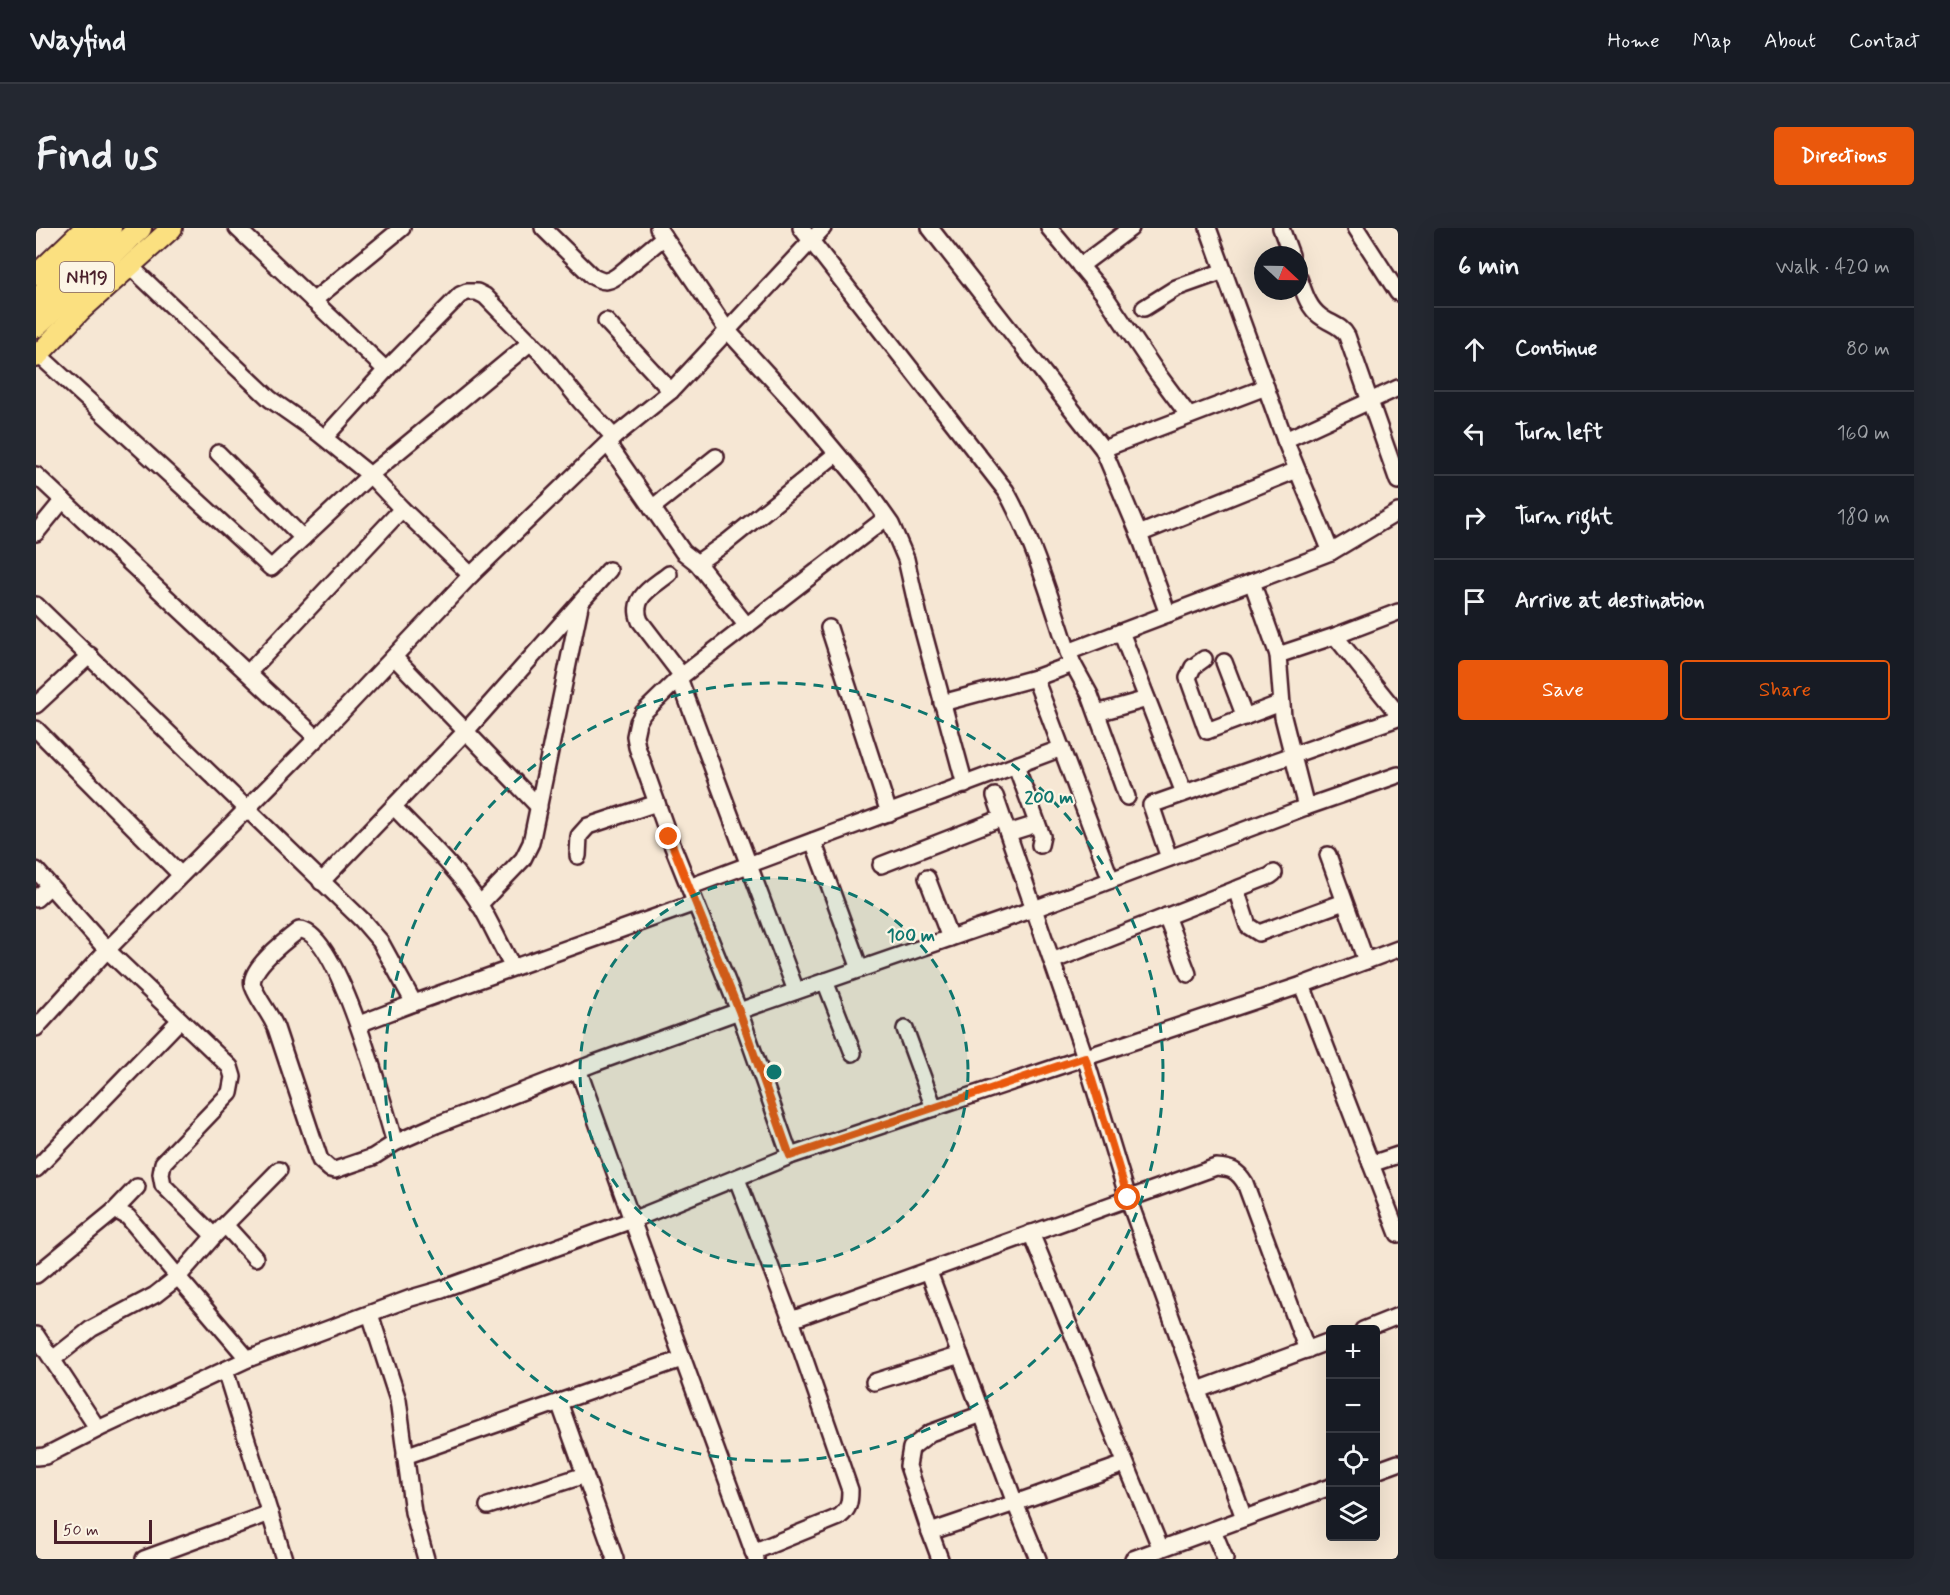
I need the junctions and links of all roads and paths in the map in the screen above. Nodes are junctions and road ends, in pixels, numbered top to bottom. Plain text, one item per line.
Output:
1 (86, 228) edge
2 (110, 228) edge
3 (140, 228) edge
4 (172, 228) edge
5 (237, 228) edge
6 (402, 228) edge
7 (801, 228) edge
8 (824, 228) edge
9 (930, 228) edge
10 (1049, 228) edge
11 (1130, 228) edge
12 (1208, 228) edge
13 (1281, 228) edge
14 (1356, 228) edge
15 (549, 230) edge
16 (661, 232) edge
17 (810, 241) junction
18 (1288, 246) edge
19 (130, 266) junction
20 (1080, 266) junction
21 (1224, 271) junction
22 (36, 274) edge
23 (1397, 290) edge
24 (1307, 300) edge
25 (36, 301) edge
26 (313, 301) junction
27 (1144, 308) dead end
28 (606, 321) dead end
29 (36, 326) edge
30 (727, 330) junction
31 (531, 342) junction
32 (37, 356) edge
33 (386, 370) junction
34 (1266, 387) junction
35 (1398, 388) edge
36 (670, 391) junction
37 (1369, 402) junction
38 (1189, 416) junction
39 (325, 437) junction
40 (1285, 440) junction
41 (611, 441) junction
42 (1103, 449) junction
43 (218, 453) dead end
44 (836, 454) junction
45 (716, 457) dead end
46 (1297, 470) junction
47 (36, 475) edge
48 (370, 475) junction
49 (1398, 481) edge
50 (63, 500) junction
51 (652, 508) junction
52 (402, 509) junction
53 (1398, 512) edge
54 (886, 518) junction
55 (36, 533) edge
56 (1139, 534) junction
57 (303, 538) junction
58 (1331, 552) junction
59 (697, 563) junction
60 (609, 570) dead end
61 (669, 574) dead end
62 (471, 575) junction
63 (1252, 582) junction
64 (580, 603) junction
65 (36, 605) edge
66 (1398, 612) edge
67 (1168, 614) junction
68 (747, 626) junction
69 (829, 628) dead end
70 (1121, 632) junction
71 (1335, 636) junction
72 (90, 655) junction
73 (1278, 655) junction
74 (394, 657) junction
75 (1071, 658) junction
76 (1204, 659) dead end
77 (1224, 662) dead end
78 (248, 673) junction
79 (680, 677) junction
80 (1035, 678) junction
81 (1392, 696) edge
82 (1146, 699) junction
83 (942, 703) junction
84 (1281, 703) junction
85 (36, 705) edge
86 (1097, 713) junction
87 (1398, 716) edge
88 (1245, 717) junction
89 (36, 729) edge
90 (466, 731) junction
91 (317, 738) junction
92 (1062, 748) junction
93 (1292, 755) junction
94 (1016, 766) junction
95 (1398, 775) edge
96 (965, 784) junction
97 (1184, 793) junction
98 (995, 796) dead end
99 (1127, 797) dead end
100 (657, 803) junction
101 (393, 807) junction
102 (539, 807) junction
103 (1306, 807) junction
104 (249, 808) junction
105 (889, 813) junction
106 (1002, 818) junction
107 (1037, 824) junction
108 (1008, 833) junction
109 (813, 841) junction
110 (1040, 845) dead end
111 (1328, 855) dead end
112 (578, 856) dead end
113 (1169, 858) junction
114 (749, 864) junction
115 (881, 865) dead end
116 (36, 870) edge
117 (1274, 873) dead end
118 (181, 875) junction
119 (927, 878) dead end
120 (1111, 880) junction
121 (321, 882) junction
122 (50, 886) junction
123 (689, 887) junction
124 (1236, 889) junction
125 (36, 899) edge
126 (1344, 902) junction
127 (695, 903) junction
128 (479, 905) junction
129 (1034, 909) junction
130 (1166, 916) junction
131 (950, 938) junction
132 (1398, 949) edge
133 (107, 950) junction
134 (1052, 961) junction
135 (1366, 961) junction
136 (513, 967) junction
137 (860, 969) junction
138 (1188, 974) dead end
139 (825, 981) junction
140 (1302, 985) junction
141 (796, 991) junction
142 (414, 1003) junction
143 (739, 1011) junction
144 (180, 1020) junction
145 (359, 1024) junction
146 (36, 1028) edge
147 (905, 1029) dead end
148 (853, 1053) dead end
149 (1085, 1057) junction
150 (579, 1069) junction
151 (934, 1108) junction
152 (394, 1143) junction
153 (1398, 1155) edge
154 (790, 1156) junction
155 (1371, 1164) junction
156 (36, 1169) edge
157 (279, 1170) dead end
158 (737, 1179) junction
159 (137, 1187) dead end
160 (1128, 1198) junction
161 (114, 1211) junction
162 (632, 1220) junction
163 (219, 1231) junction
164 (1031, 1233) junction
165 (1398, 1234) edge
166 (255, 1258) dead end
167 (929, 1272) junction
168 (36, 1275) edge
169 (178, 1277) junction
170 (370, 1314) junction
171 (1398, 1316) edge
172 (791, 1320) junction
173 (1374, 1325) edge
174 (36, 1335) edge
175 (1326, 1343) edge
176 (1307, 1350) junction
177 (960, 1355) junction
178 (53, 1359) junction
179 (248, 1359) junction
180 (682, 1359) junction
181 (225, 1370) junction
182 (874, 1382) dead end
183 (1198, 1390) junction
184 (559, 1402) junction
185 (982, 1413) junction
186 (98, 1429) junction
187 (405, 1456) junction
188 (36, 1457) edge
189 (1398, 1463) edge
190 (1125, 1464) junction
191 (1380, 1470) edge
192 (585, 1475) junction
193 (1326, 1488) edge
194 (1015, 1503) junction
195 (488, 1506) dead end
196 (270, 1513) junction
197 (1244, 1518) junction
198 (1213, 1530) junction
199 (930, 1532) junction
200 (1161, 1549) junction
201 (177, 1553) edge
202 (754, 1555) edge
203 (144, 1559) edge
204 (284, 1559) edge
205 (426, 1559) edge
206 (615, 1559) edge
207 (940, 1559) edge
208 (1038, 1559) edge
209 (1133, 1559) edge
210 (1225, 1559) edge

1 - 22 main road
2 - 25 highway, NH19
3 - 29 highway, NH19
4 - 19 main road
5 - 26 street
6 - 26 street
7 - 17 street
8 - 17 street
9 - 42 street
10 - 20 street
11 - 20 street
12 - 21 street
13 - 18 street
14 - 23 street
15 - 16 street
16 - 30 street
17 - 30 street
17 - 75 street
19 - 32 main road
19 - 39 street
20 - 38 street
21 - 27 street
21 - 34 street
24 - 37 street
26 - 33 street
28 - 36 street
30 - 36 street
30 - 44 street
31 - 33 street
31 - 41 street
31 - 48 street
32 - 57 street
33 - 39 street
34 - 38 street
34 - 40 street
35 - 37 street
36 - 41 street
37 - 40 street
37 - 49 street
38 - 42 street
39 - 48 street
40 - 46 street
41 - 51 street
41 - 62 street
42 - 56 street
43 - 57 street
44 - 54 street
44 - 59 street
45 - 51 street
46 - 56 street
46 - 58 street
47 - 50 street
48 - 52 street
48 - 57 street
50 - 55 street
50 - 78 street
51 - 59 street
52 - 62 street
52 - 78 street
53 - 58 street
54 - 68 street
54 - 83 street
56 - 67 street
58 - 63 street
59 - 68 street
60 - 64 street
61 - 79 street
62 - 74 street
63 - 67 street
63 - 73 street
64 - 90 street
64 - 102 street
65 - 72 street
66 - 71 street
67 - 70 street
68 - 79 street
69 - 105 street
70 - 75 street
70 - 82 street
71 - 73 street
71 - 81 street
72 - 85 street
72 - 104 street
73 - 84 street
74 - 90 street
74 - 91 street
75 - 80 street
75 - 86 street
76 - 88 street
77 - 88 street
78 - 91 street
79 - 100 street
79 - 114 street
80 - 83 street
80 - 92 street
81 - 87 street
82 - 86 street
82 - 97 street
83 - 96 street
84 - 88 street
84 - 93 street
86 - 99 street
87 - 93 street
89 - 118 street
90 - 101 street
90 - 102 street
91 - 104 street
92 - 94 street
92 - 120 street
93 - 97 street
93 - 103 street
94 - 96 street
94 - 107 street
95 - 103 street
96 - 105 street
97 - 113 street
98 - 106 street
100 - 112 street
100 - 123 street
101 - 121 street
101 - 128 street
102 - 128 street
103 - 113 street
104 - 118 street
104 - 121 street
105 - 109 street
106 - 108 street
106 - 115 street
107 - 108 street
107 - 110 street
108 - 129 street
109 - 114 street
109 - 137 street
111 - 126 street
113 - 120 street
114 - 123 street
114 - 141 street
116 - 122 street
117 - 124 street
118 - 133 street
119 - 131 street
120 - 129 street
121 - 142 street
122 - 125 street
122 - 133 street
123 - 127 street
124 - 126 street
124 - 130 street
126 - 135 street
127 - 136 street
127 - 143 street
128 - 136 street
129 - 131 street
129 - 134 street
130 - 134 street
130 - 138 street
131 - 137 street
132 - 135 street
133 - 144 street
133 - 146 street
134 - 149 street
135 - 140 street
136 - 142 street
137 - 139 street
139 - 141 street
139 - 148 street
140 - 149 street
140 - 155 street
141 - 143 street
142 - 145 street
143 - 150 street
143 - 154 street
144 - 156 street
144 - 163 street
145 - 152 street
145 - 152 street
147 - 151 street
149 - 151 street
149 - 160 street
150 - 152 street
150 - 162 street
151 - 154 street
153 - 155 street
154 - 158 street
155 - 165 street
157 - 163 street
158 - 162 street
158 - 172 street
159 - 161 street
160 - 164 street
160 - 176 street
160 - 183 street
161 - 168 street
161 - 169 street
162 - 170 street
162 - 180 street
163 - 166 street
163 - 169 street
164 - 167 street
164 - 190 street
167 - 172 street
167 - 177 street
169 - 178 street
169 - 179 street
170 - 179 street
170 - 187 street
171 - 173 street
172 - 202 street
174 - 178 street
175 - 176 street
176 - 183 street
177 - 182 street
177 - 185 street
178 - 186 street
179 - 181 street
180 - 184 street
180 - 202 street
181 - 186 street
181 - 196 street
183 - 197 street
184 - 187 street
184 - 192 street
185 - 194 street
185 - 199 street
186 - 188 street
187 - 205 street
189 - 191 street
190 - 194 street
190 - 200 street
192 - 195 street
192 - 206 street
193 - 197 street
194 - 199 street
194 - 208 street
196 - 201 street
196 - 204 street
197 - 198 street
198 - 200 street
198 - 210 street
199 - 207 street
200 - 209 street
201 - 203 street

